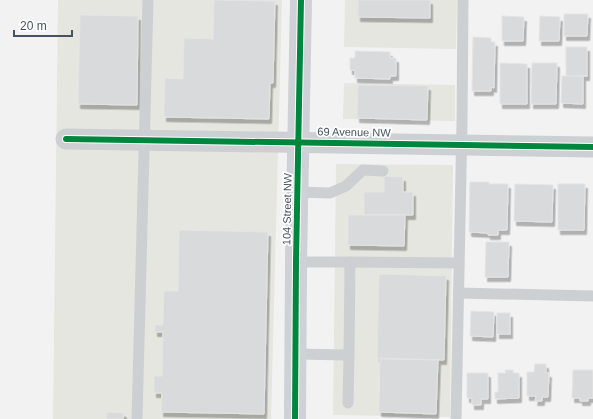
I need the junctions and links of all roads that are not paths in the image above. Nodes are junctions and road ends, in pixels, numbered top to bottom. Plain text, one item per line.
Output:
1 (148, 0) edge
2 (301, 0) edge
3 (463, 0) edge
4 (66, 139) dead end
5 (145, 140) junction
6 (298, 142) junction
7 (461, 144) junction
8 (593, 147) edge
9 (384, 171) dead end
10 (297, 192) junction
11 (296, 262) junction
12 (350, 262) junction
13 (459, 263) junction
14 (459, 293) junction
15 (593, 296) edge
16 (295, 354) junction
17 (349, 355) junction
18 (348, 403) dead end
19 (136, 419) edge
20 (295, 419) edge
21 (456, 419) edge

1 - 5 lane
2 - 6 main road, 104 Street NW
3 - 7 lane
4 - 5 street, 69 Avenue NW
5 - 6 street, 69 Avenue NW
5 - 19 lane
6 - 7 street, 69 Avenue NW
6 - 10 main road, 104 Street NW
7 - 8 street, 69 Avenue NW
7 - 13 lane
9 - 10 lane
10 - 11 main road, 104 Street NW
11 - 12 lane
11 - 16 main road, 104 Street NW
12 - 13 lane
12 - 17 lane
13 - 14 lane
14 - 15 lane
14 - 21 lane
16 - 17 lane
16 - 20 main road, 104 Street NW
17 - 18 lane

